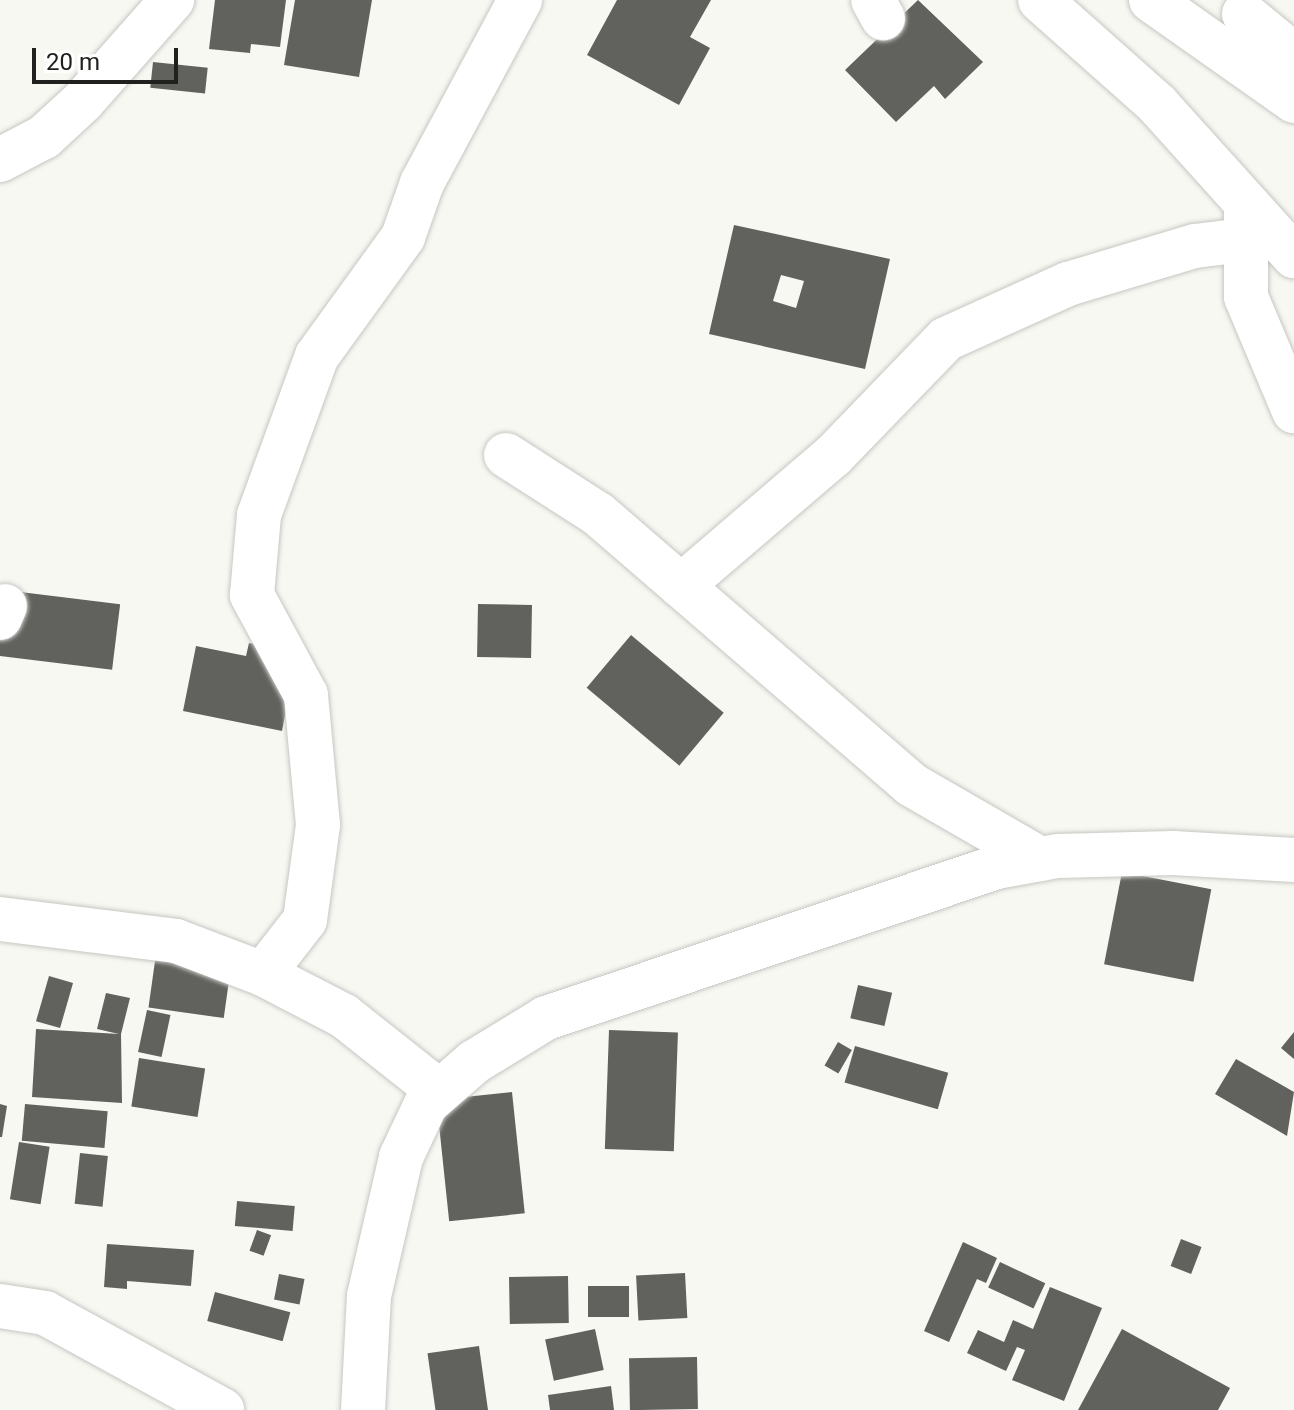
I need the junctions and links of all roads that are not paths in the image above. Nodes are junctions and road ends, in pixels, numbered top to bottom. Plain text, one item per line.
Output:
1 (172, 0) edge
2 (520, 0) edge
3 (1040, 0) edge
4 (1151, 0) edge
5 (1247, 7) edge
6 (1224, 52) junction
7 (1294, 55) edge
8 (1294, 101) edge
9 (0, 160) edge
10 (1246, 223) junction
11 (1294, 256) edge
12 (1294, 411) edge
13 (506, 455) dead end
14 (681, 586) junction
15 (1040, 859) junction
16 (1294, 860) edge
17 (0, 919) edge
18 (263, 974) junction
19 (440, 1092) junction
20 (0, 1306) edge
21 (222, 1410) edge
22 (363, 1410) edge

1 - 9 street
2 - 18 street
3 - 10 street
4 - 6 street
5 - 6 street
5 - 7 street
6 - 8 street
10 - 11 street
10 - 12 street
10 - 14 street
13 - 14 street
14 - 15 street
15 - 16 street
15 - 19 street
17 - 18 street
18 - 19 street
19 - 22 street
20 - 21 street

